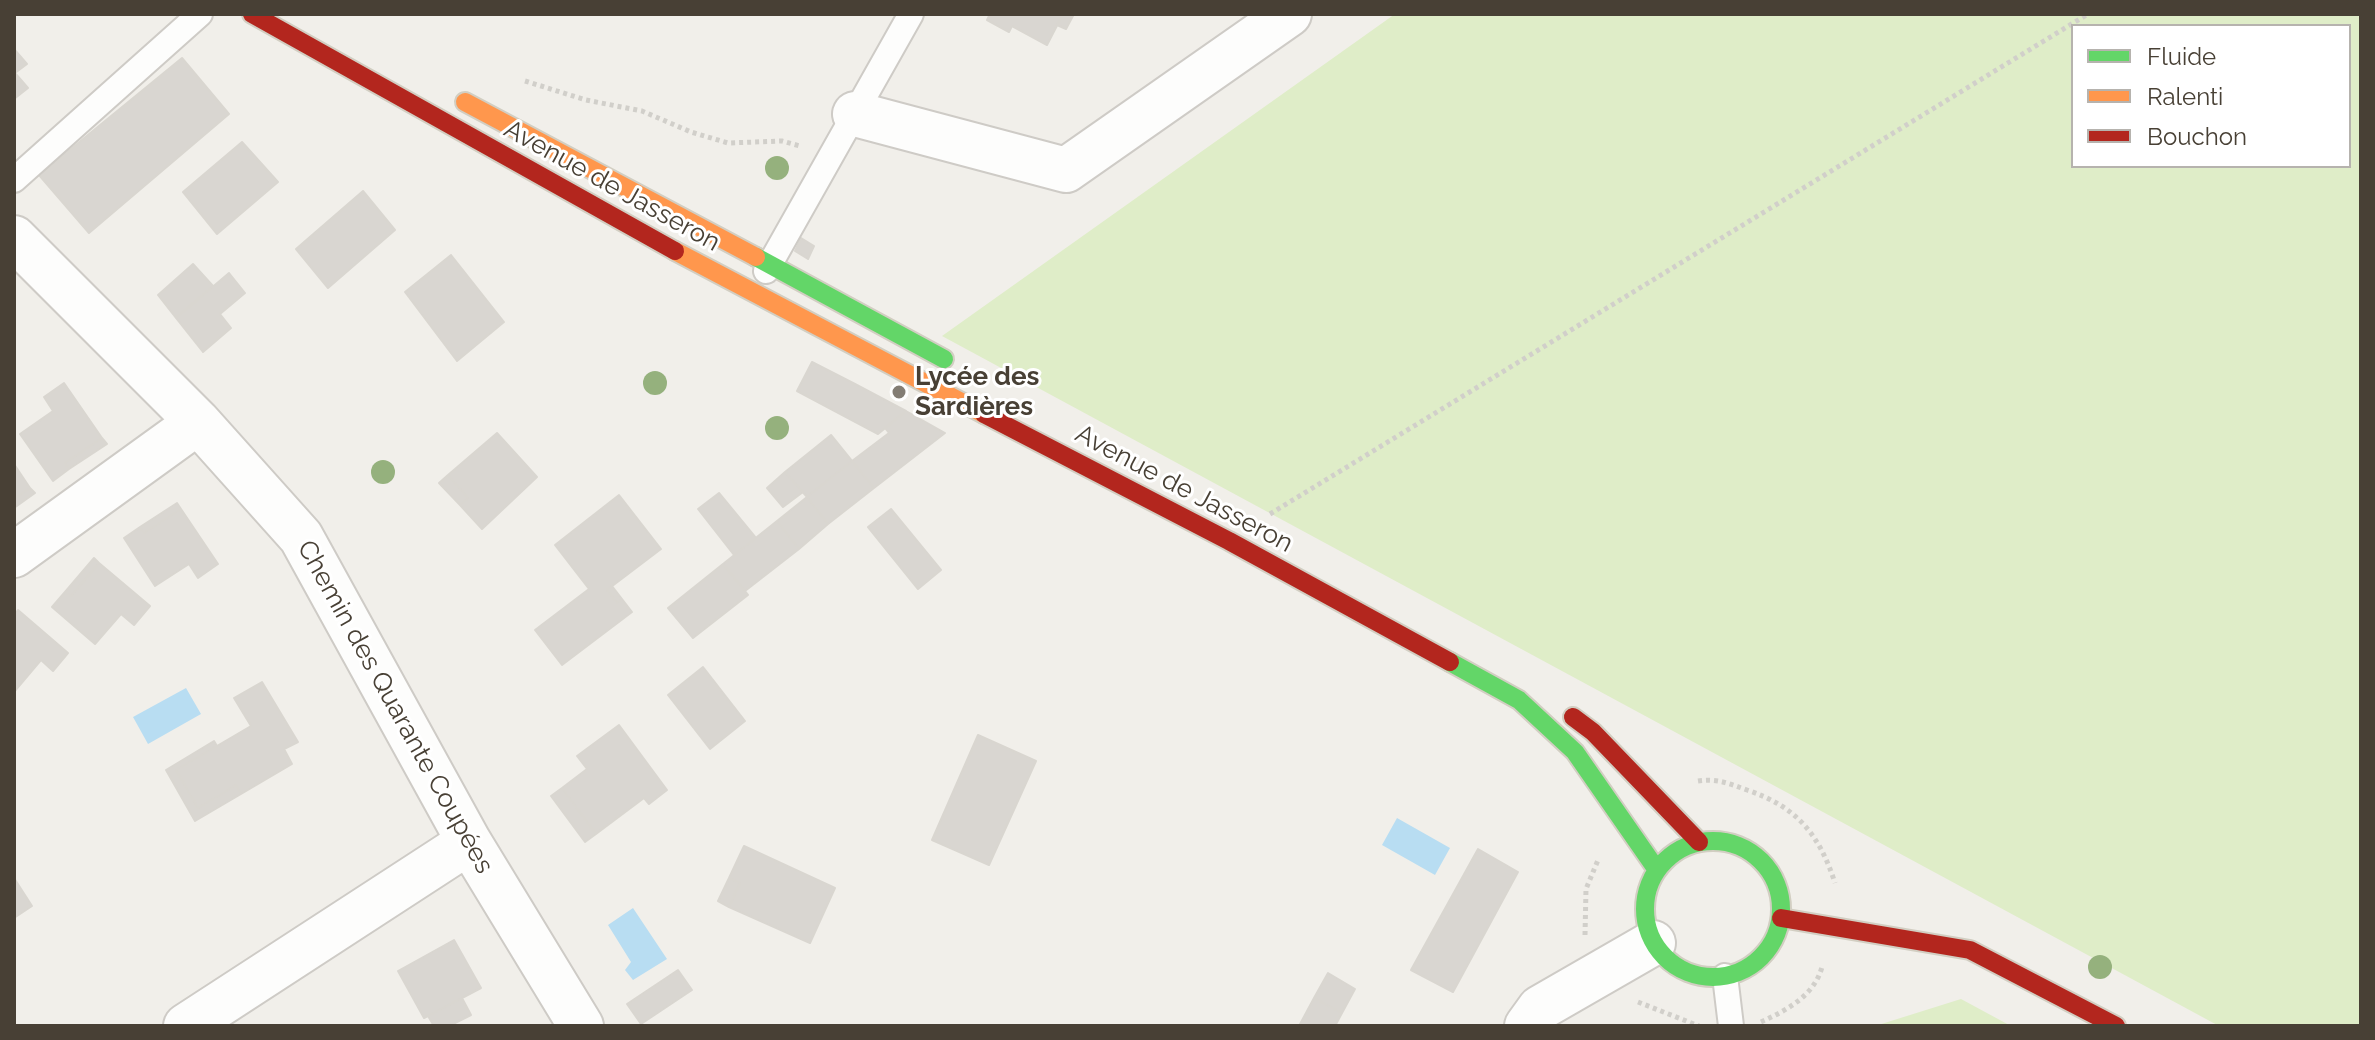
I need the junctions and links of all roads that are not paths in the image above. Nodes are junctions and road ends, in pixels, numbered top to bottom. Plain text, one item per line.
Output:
1 (200, 14) edge
2 (252, 14) edge
3 (911, 14) edge
4 (1289, 14) edge
5 (445, 92) dead end
6 (855, 114) junction
7 (14, 180) edge
8 (14, 238) edge
9 (769, 265) junction
10 (753, 294) junction
11 (962, 369) dead end
12 (198, 422) junction
13 (14, 555) edge
14 (1561, 707) dead end
15 (469, 842) junction
16 (1699, 842) junction
17 (1657, 870) junction
18 (1781, 918) junction
19 (1653, 943) junction
20 (1725, 976) junction
21 (186, 1026) edge
22 (581, 1026) edge
23 (1527, 1026) edge
24 (1731, 1026) edge
25 (2116, 1026) edge

1 - 7 lane
2 - 10 main road, Avenue de Jasseron
3 - 6 lane
4 - 6 street
5 - 9 main road, Avenue de Jasseron
6 - 9 lane
8 - 12 street, Chemin des Quarante Coupées
9 - 10 lane
9 - 11 main road, Avenue de Jasseron
10 - 17 main road, Avenue de Jasseron
12 - 13 street
12 - 15 street, Chemin des Quarante Coupées
14 - 16 main road
15 - 21 street
15 - 22 street, Chemin des Quarante Coupées
16 - 17 main road
16 - 18 main road
17 - 19 main road
18 - 20 main road
18 - 25 main road
19 - 20 main road
19 - 23 street
20 - 24 lane

